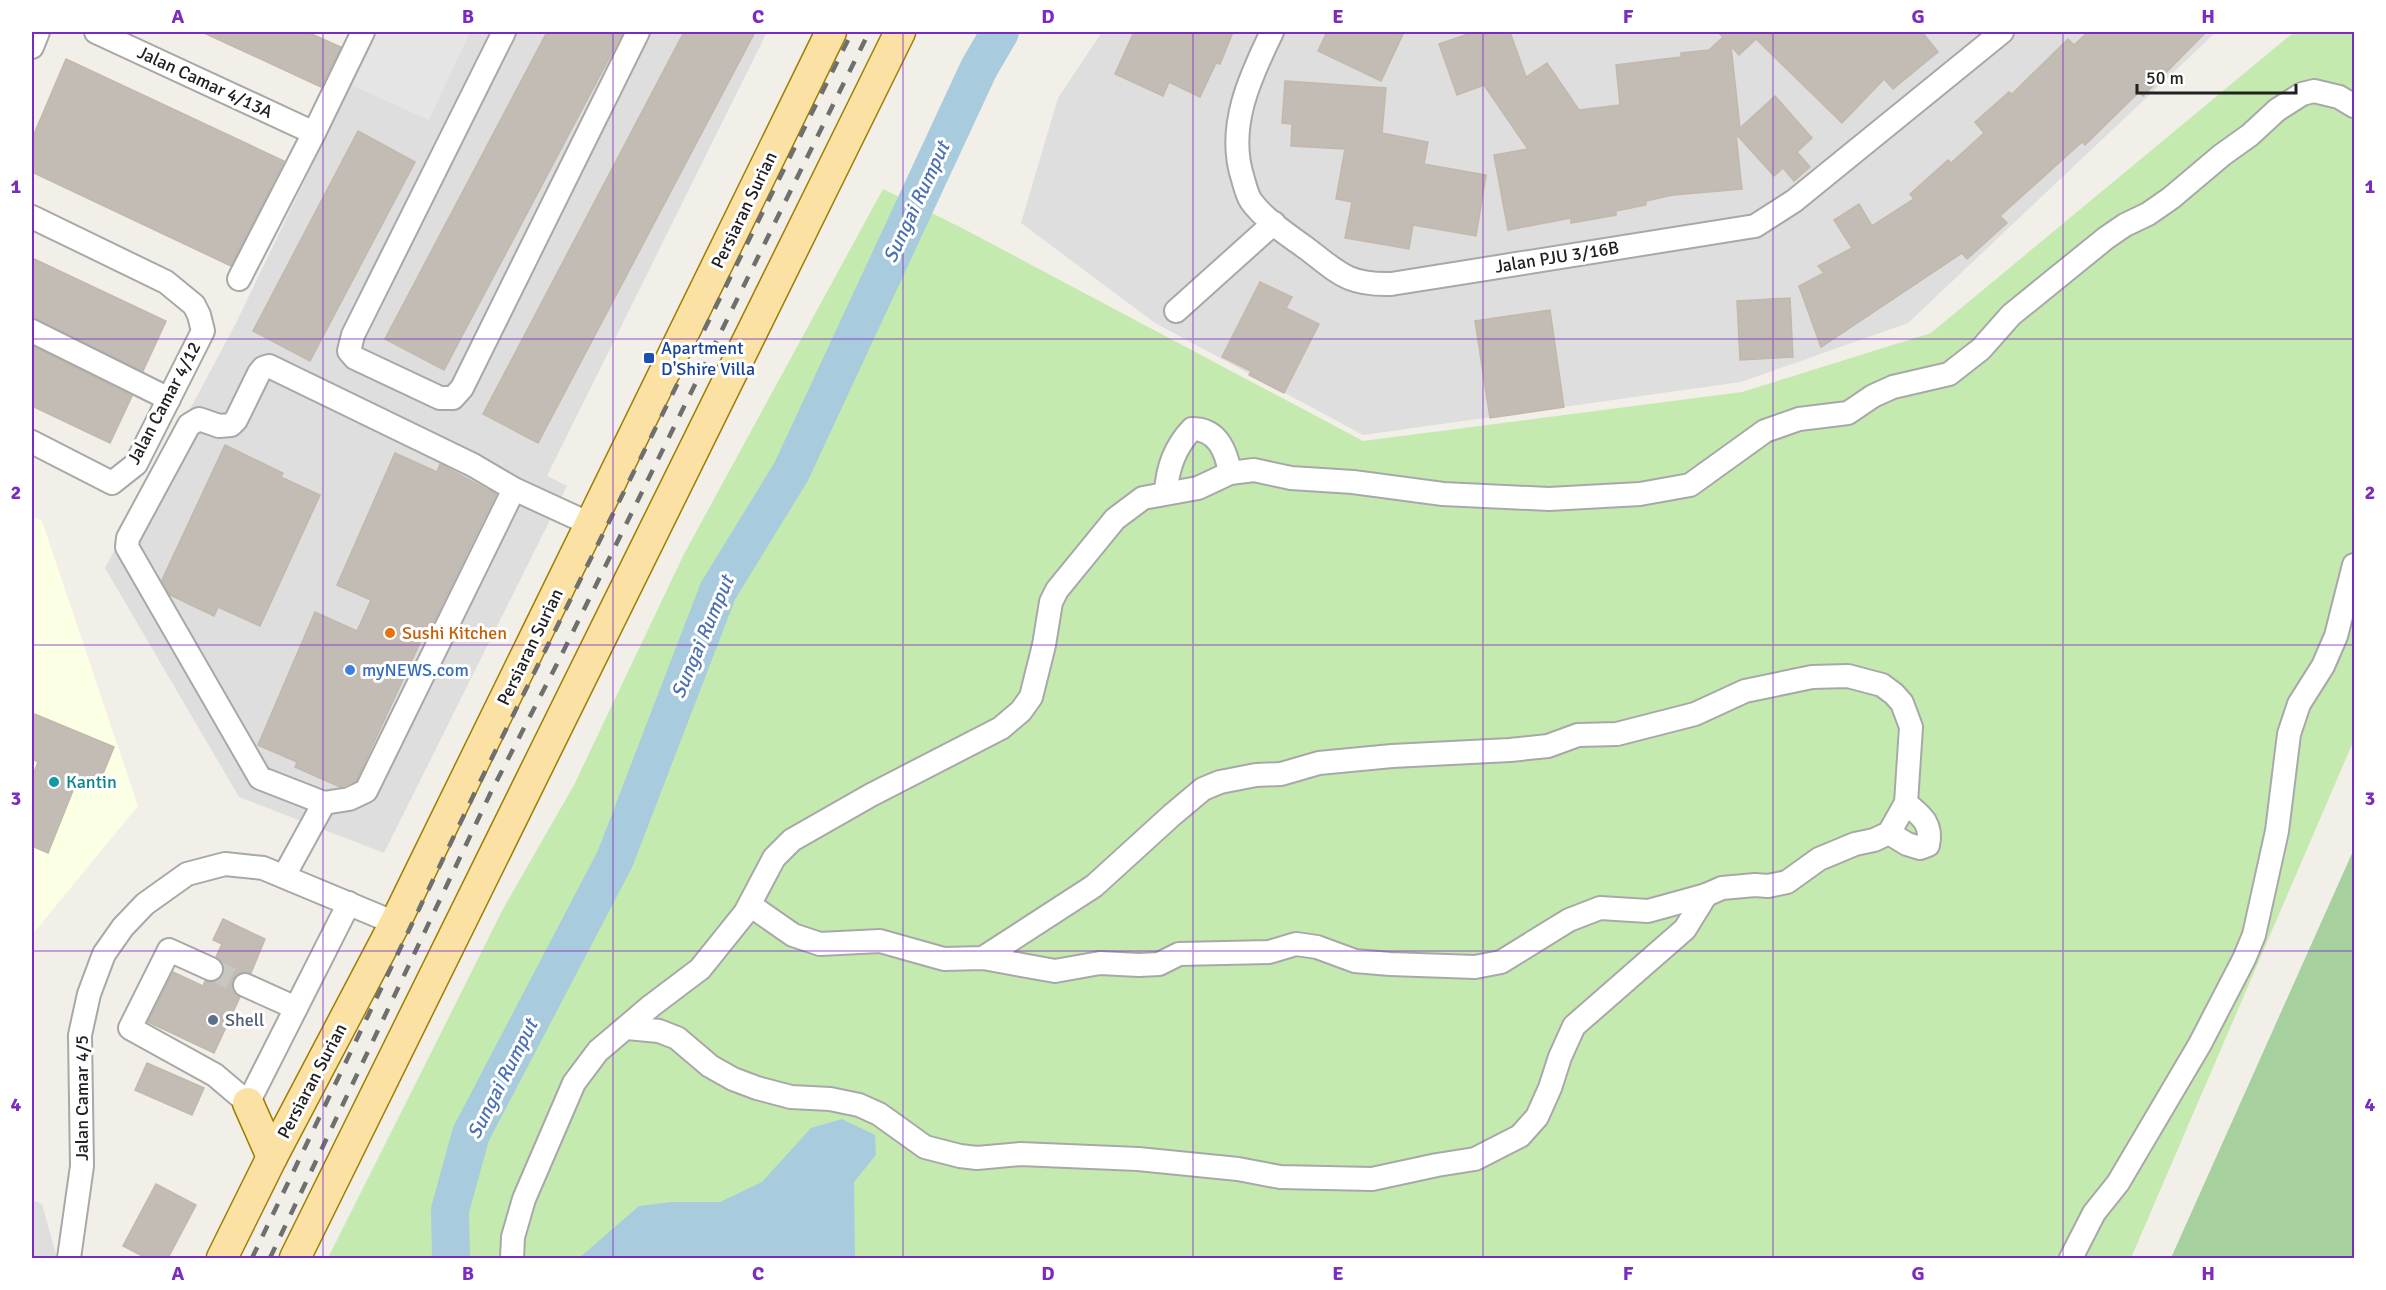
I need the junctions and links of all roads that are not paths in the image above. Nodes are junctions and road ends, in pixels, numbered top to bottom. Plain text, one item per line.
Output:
1 (38, 32) edge
2 (96, 32) edge
3 (363, 32) edge
4 (504, 32) edge
5 (638, 32) edge
6 (831, 32) edge
7 (900, 32) edge
8 (1272, 32) edge
9 (2002, 32) edge
10 (32, 47) edge
11 (2355, 106) edge
12 (314, 133) junction
13 (32, 217) edge
14 (1274, 223) junction
15 (239, 279) dead end
16 (1176, 311) dead end
17 (32, 331) edge
18 (169, 399) junction
19 (32, 442) edge
20 (1230, 473) junction
21 (514, 489) junction
22 (1166, 493) junction
23 (590, 524) junction
24 (2355, 565) edge
25 (324, 803) junction
26 (1906, 803) junction
27 (1889, 833) junction
28 (284, 876) junction
29 (1706, 895) junction
30 (349, 903) junction
31 (750, 906) junction
32 (395, 923) junction
33 (983, 957) junction
34 (211, 969) tunnel mouth
35 (245, 985) tunnel mouth
36 (296, 1008) junction
37 (627, 1028) junction
38 (248, 1103) junction
39 (272, 1157) junction
40 (69, 1258) edge
41 (222, 1258) edge
42 (295, 1258) edge
43 (512, 1258) edge
44 (2071, 1258) edge

1 - 10 street
2 - 12 street, Jalan Camar 4/13A
3 - 12 street
4 - 5 street
6 - 23 main road, Persiaran Surian
7 - 42 main road
8 - 14 street, Jalan PJU 3/16B
9 - 14 street, Jalan PJU 3/16B
11 - 20 street
12 - 15 street
13 - 18 street, Jalan Camar 4/12
14 - 16 street
17 - 18 street
18 - 19 street, Jalan Camar 4/12
20 - 22 street
20 - 22 street
21 - 23 street
21 - 25 street
21 - 25 street
22 - 31 street
23 - 32 main road, Persiaran Surian
24 - 44 street
25 - 28 street
26 - 27 street
26 - 27 street
26 - 33 street
27 - 29 street
28 - 30 street, Jalan Camar 4/5
28 - 40 street, Jalan Camar 4/5
29 - 33 street
29 - 37 street
30 - 32 street, Jalan Camar 4/5
30 - 36 street
31 - 33 street
31 - 37 street
32 - 39 main road, Persiaran Surian
34 - 38 street
35 - 36 street
36 - 38 street
37 - 43 street
38 - 39 main road
39 - 41 main road, Persiaran Surian

